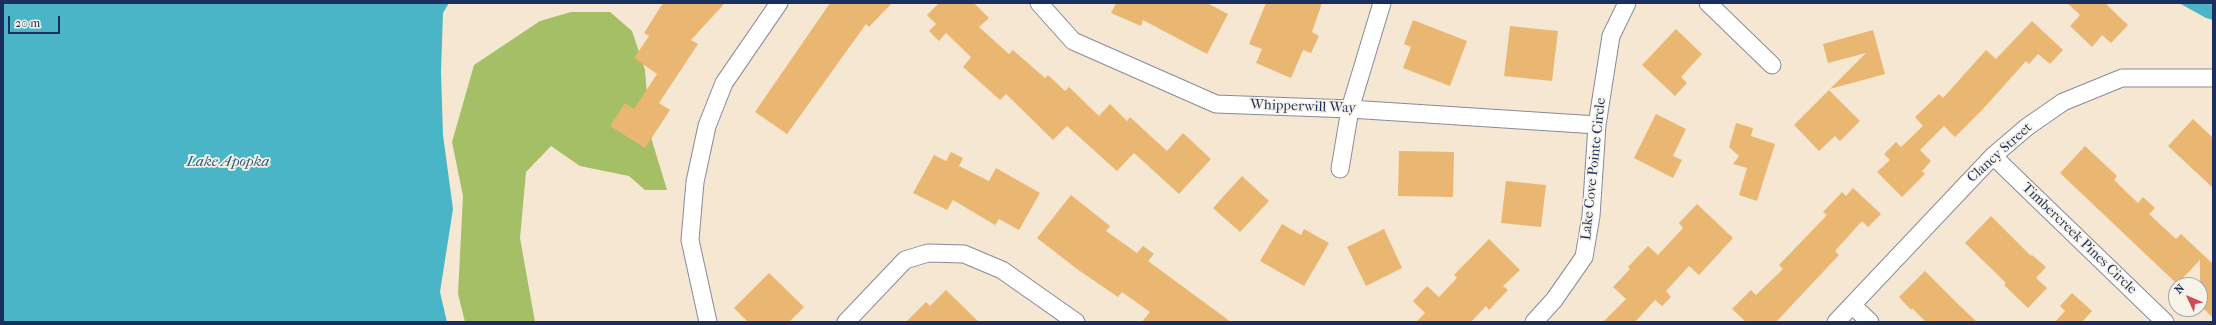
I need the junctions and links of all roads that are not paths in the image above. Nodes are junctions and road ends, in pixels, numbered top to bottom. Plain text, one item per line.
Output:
1 (779, 3) edge
2 (1039, 3) edge
3 (1382, 3) edge
4 (1627, 3) edge
5 (1708, 3) edge
6 (1772, 65) dead end
7 (2213, 78) edge
8 (1350, 109) junction
9 (1597, 125) junction
10 (1993, 156) junction
11 (1340, 168) dead end
12 (1852, 305) junction
13 (708, 322) edge
14 (846, 322) edge
15 (1076, 322) edge
16 (1534, 322) edge
17 (1836, 322) edge
18 (1870, 322) edge
19 (2165, 322) edge

1 - 13 street
2 - 8 street, Whipperwill Way
3 - 8 street
4 - 9 street, Lake Cove Pointe Circle
5 - 6 street
7 - 10 street, Clancy Street
8 - 9 street, Whipperwill Way
8 - 11 street
9 - 16 street, Lake Cove Pointe Circle
10 - 12 street, Clancy Street
10 - 19 street, Timbercreek Pines Circle
12 - 17 street, Clancy Street
12 - 18 street
14 - 15 street

